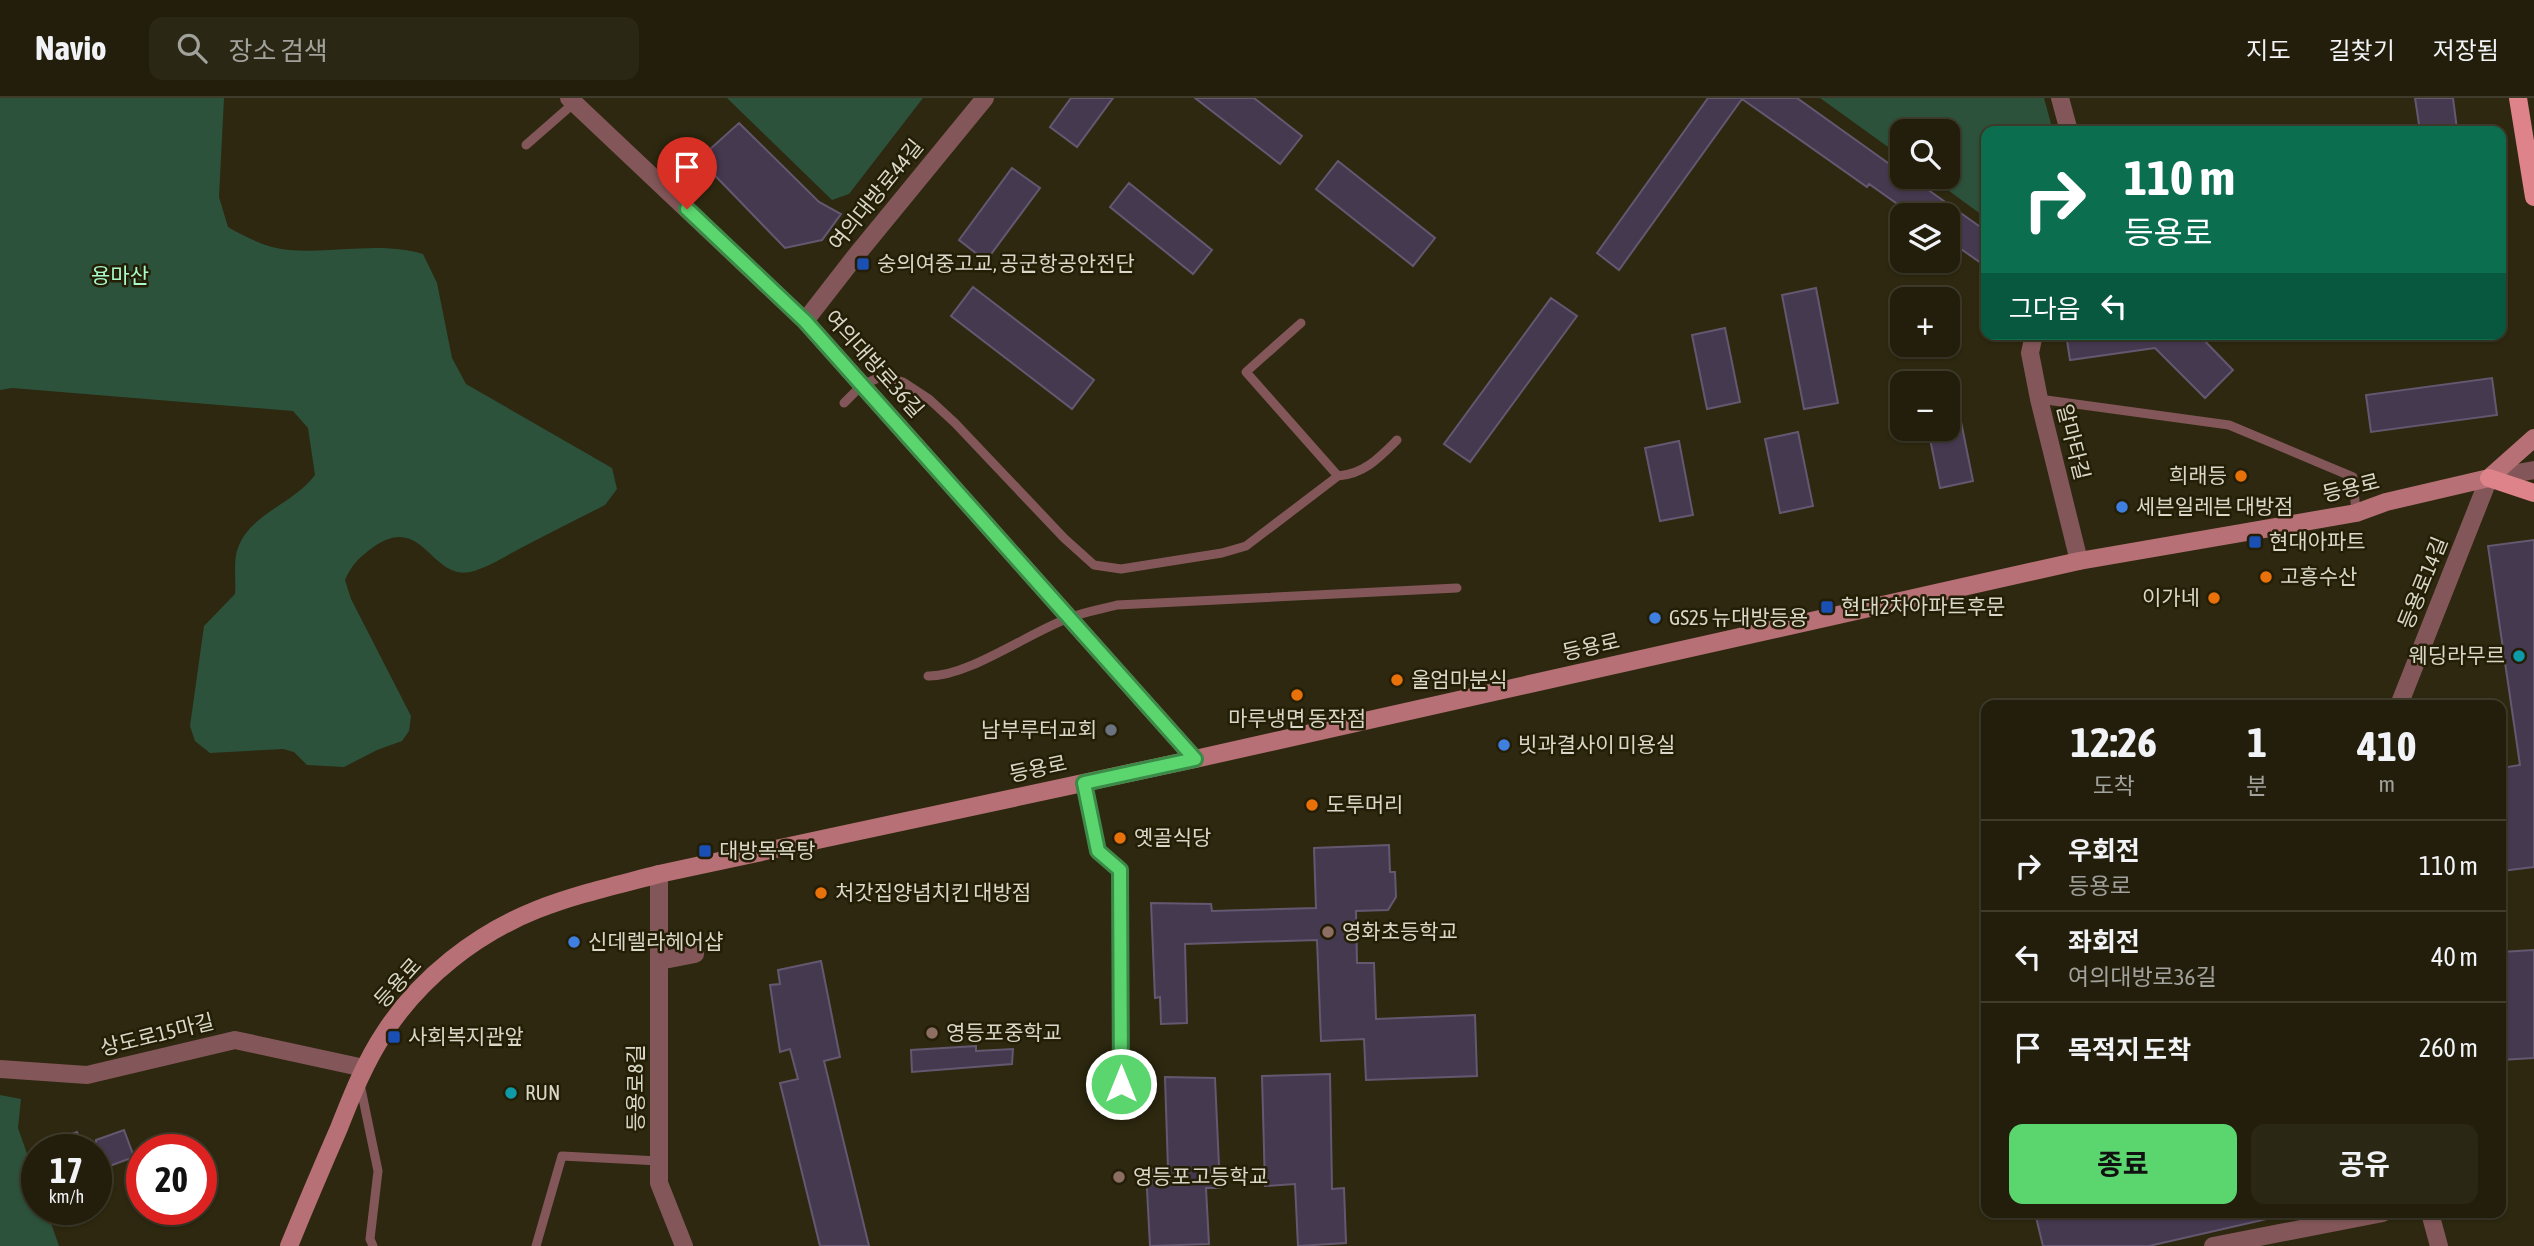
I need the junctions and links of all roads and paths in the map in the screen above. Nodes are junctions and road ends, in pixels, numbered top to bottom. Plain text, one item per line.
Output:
1 (985, 98) edge
2 (2060, 98) edge
3 (2518, 98) edge
4 (572, 100) edge
5 (2068, 126) edge
6 (526, 145) dead end
7 (2530, 152) edge
8 (2534, 197) edge
9 (805, 321) junction
10 (1301, 323) dead end
11 (2033, 340) edge
12 (862, 385) junction
13 (2039, 399) junction
14 (844, 403) dead end
15 (2534, 438) edge
16 (1397, 440) dead end
17 (2534, 470) edge
18 (1338, 476) junction
19 (2489, 478) junction
20 (2534, 493) edge
21 (2356, 513) junction
22 (2079, 561) junction
23 (1457, 588) dead end
24 (1069, 618) junction
25 (928, 676) dead end
26 (2401, 700) edge
27 (1195, 759) junction
28 (1084, 783) junction
29 (659, 874) junction
30 (695, 954) dead end
31 (659, 961) junction
32 (0, 1069) edge
33 (362, 1073) junction
34 (1121, 1084) dead end
35 (659, 1161) junction
36 (2357, 1218) edge
37 (2431, 1218) edge
38 (289, 1246) edge
39 (373, 1246) edge
40 (536, 1246) edge
41 (684, 1246) edge
42 (2213, 1246) edge
43 (2439, 1246) edge

1 - 9 street, 여의대방로44길
2 - 5 street
3 - 7 main road
4 - 6 lane
4 - 9 street, 여의대방로36길
7 - 8 main road
9 - 12 street, 여의대방로36길
10 - 18 lane
11 - 13 street, 알마타길
12 - 14 lane
12 - 18 lane
12 - 24 street, 여의대방로36길
13 - 21 lane
13 - 22 street, 알마타길
15 - 19 street
16 - 18 lane
17 - 19 street, 등용로
19 - 20 main road
19 - 21 street, 등용로
19 - 26 street, 등용로14길
21 - 22 street, 등용로
22 - 27 street, 등용로
23 - 24 lane
24 - 25 lane
24 - 27 street, 여의대방로36길
27 - 28 street, 등용로
28 - 29 street, 등용로
28 - 34 lane
29 - 31 street
29 - 33 street, 등용로
30 - 31 street
31 - 35 street, 등용로8길
32 - 33 street, 상도로15마길
33 - 38 street, 등용로
33 - 39 lane
35 - 40 lane
35 - 41 street, 등용로8길
36 - 42 street
37 - 43 street

